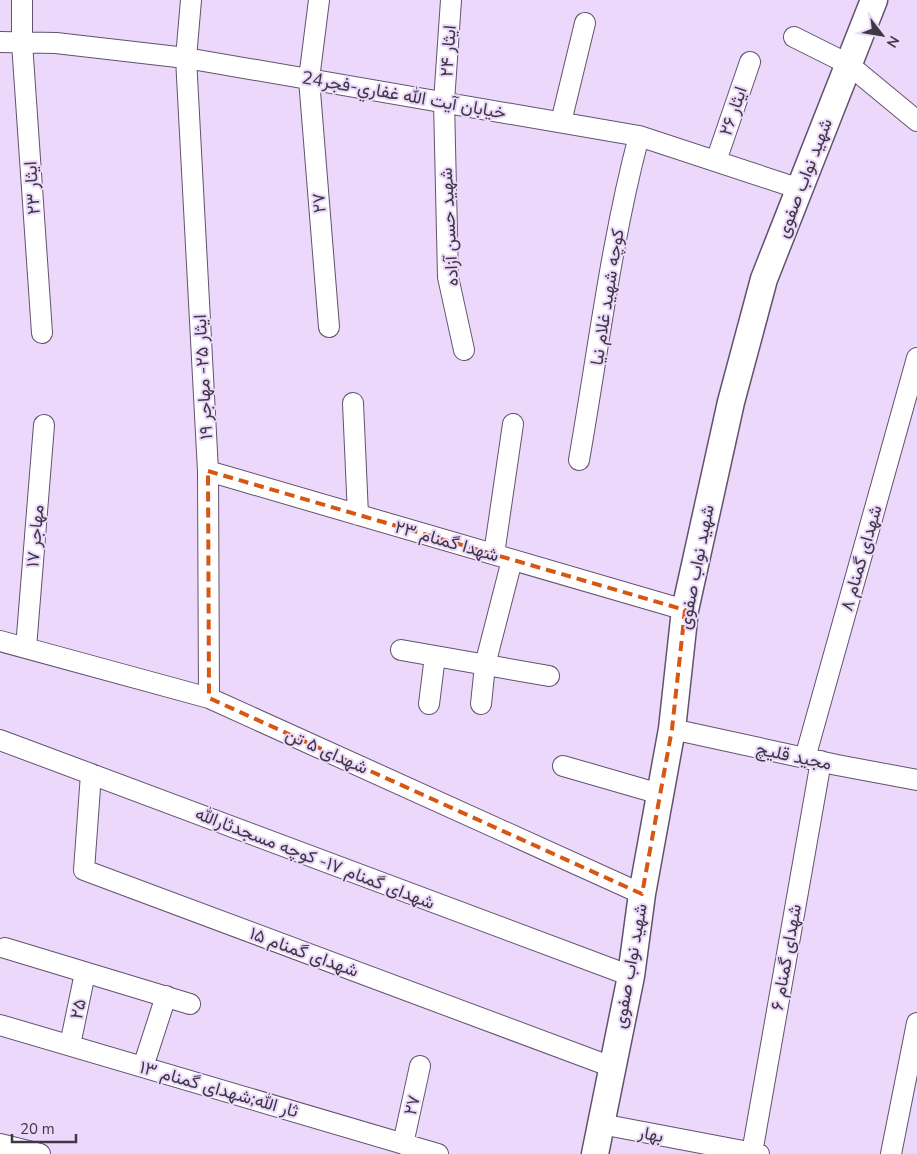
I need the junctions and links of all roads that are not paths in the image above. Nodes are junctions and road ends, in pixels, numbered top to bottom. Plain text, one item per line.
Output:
1 (22, 0) edge
2 (191, 0) edge
3 (319, 0) edge
4 (451, 0) edge
5 (874, 0) edge
6 (585, 22) dead end
7 (794, 37) dead end
8 (0, 42) edge
9 (22, 43) junction
10 (186, 58) junction
11 (750, 62) dead end
12 (848, 64) junction
13 (309, 80) junction
14 (444, 102) junction
15 (917, 121) edge
16 (561, 122) junction
17 (639, 136) junction
18 (716, 161) junction
19 (800, 189) junction
20 (329, 327) dead end
21 (42, 333) dead end
22 (464, 350) dead end
23 (917, 358) edge
24 (352, 403) dead end
25 (513, 424) dead end
26 (44, 425) dead end
27 (578, 460) dead end
28 (208, 471) junction
29 (358, 515) junction
30 (503, 557) junction
31 (685, 610) junction
32 (0, 641) edge
33 (26, 648) junction
34 (401, 650) dead end
35 (435, 656) junction
36 (485, 665) junction
37 (549, 676) dead end
38 (209, 698) junction
39 (428, 704) dead end
40 (481, 704) dead end
41 (672, 729) junction
42 (0, 740) edge
43 (813, 760) junction
44 (563, 766) dead end
45 (91, 774) junction
46 (917, 780) edge
47 (660, 794) junction
48 (642, 894) junction
49 (4, 948) dead end
50 (85, 972) junction
51 (630, 976) junction
52 (166, 996) junction
53 (190, 1004) dead end
54 (917, 1023) edge
55 (0, 1024) edge
56 (70, 1045) junction
57 (420, 1066) dead end
58 (143, 1067) junction
59 (612, 1067) junction
60 (601, 1124) junction
61 (0, 1144) edge
62 (403, 1144) junction
63 (755, 1153) edge
64 (40, 1154) edge
65 (438, 1154) edge
66 (595, 1154) edge
67 (891, 1154) edge

1 - 9 street, ایثار ۲۳
2 - 10 street, ایثار ۲۵- مهاجر ۱۹
3 - 13 street, ۲۷
4 - 14 street, ایثار ۲۴
5 - 12 street, شهید نواب صفوی
6 - 16 street
7 - 12 street
8 - 9 street, خيابان آيت الله غفاري-فجر24
9 - 10 street, خيابان آيت الله غفاري-فجر24
9 - 21 street, ایثار ۲۳
10 - 13 street, خيابان آيت الله غفاري-فجر24
10 - 28 street, ایثار ۲۵- مهاجر ۱۹
11 - 18 street, ایثار ۲۶
12 - 15 street
12 - 19 street, شهید نواب صفوی
13 - 14 street, خيابان آيت الله غفاري-فجر24
13 - 20 street, ۲۷
14 - 16 street, خيابان آيت الله غفاري-فجر24
14 - 22 street, شهید حسن آزاده
16 - 17 street, خيابان آيت الله غفاري-فجر24
17 - 18 street, خيابان آيت الله غفاري-فجر24
17 - 27 street, کوچه شهید غلام نیا
18 - 19 street, خيابان آيت الله غفاري-فجر24
19 - 31 street, شهید نواب صفوی
23 - 43 street, شهدای گمنام ۸
24 - 29 street
25 - 30 street
26 - 33 street, مهاجر ۱۷
28 - 29 street, شهدا گمنام ۲۳
28 - 38 street, ایثار ۲۵- مهاجر ۱۹
29 - 30 street, شهدا گمنام ۲۳
30 - 31 street, شهدا گمنام ۲۳
30 - 36 street
31 - 41 street, شهید نواب صفوی
32 - 33 street, شهدای ۵ تن
33 - 38 street, شهدای ۵ تن
34 - 35 street
35 - 36 street
35 - 39 street
36 - 37 street
36 - 40 street
38 - 48 street, شهدای ۵ تن
41 - 43 street, مجید قلیچ
41 - 47 street, شهید نواب صفوی
42 - 45 street, شهدای گمنام ۱۷- كوچه مسجدثارالله
43 - 46 street, مجید قلیچ
43 - 63 street, شهدای گمنام ۶
44 - 47 street
45 - 51 street, شهدای گمنام ۱۷- كوچه مسجدثارالله
45 - 59 street, شهدای گمنام ۱۵
47 - 48 street, شهید نواب صفوی
48 - 51 street, شهید نواب صفوی
49 - 50 street
50 - 52 street
50 - 56 street, ۲۵
51 - 59 street, شهید نواب صفوی
52 - 53 street
52 - 58 street
54 - 67 street
55 - 56 street, ثار الله;شهدای گمنام ۱۳
56 - 58 street, ثار الله;شهدای گمنام ۱۳
57 - 62 street, ۲۷
58 - 62 street, ثار الله;شهدای گمنام ۱۳
59 - 60 street, شهید نواب صفوی
60 - 63 street, بهار
60 - 66 street, شهید نواب صفوی
61 - 64 street
62 - 65 street, ثار الله;شهدای گمنام ۱۳

